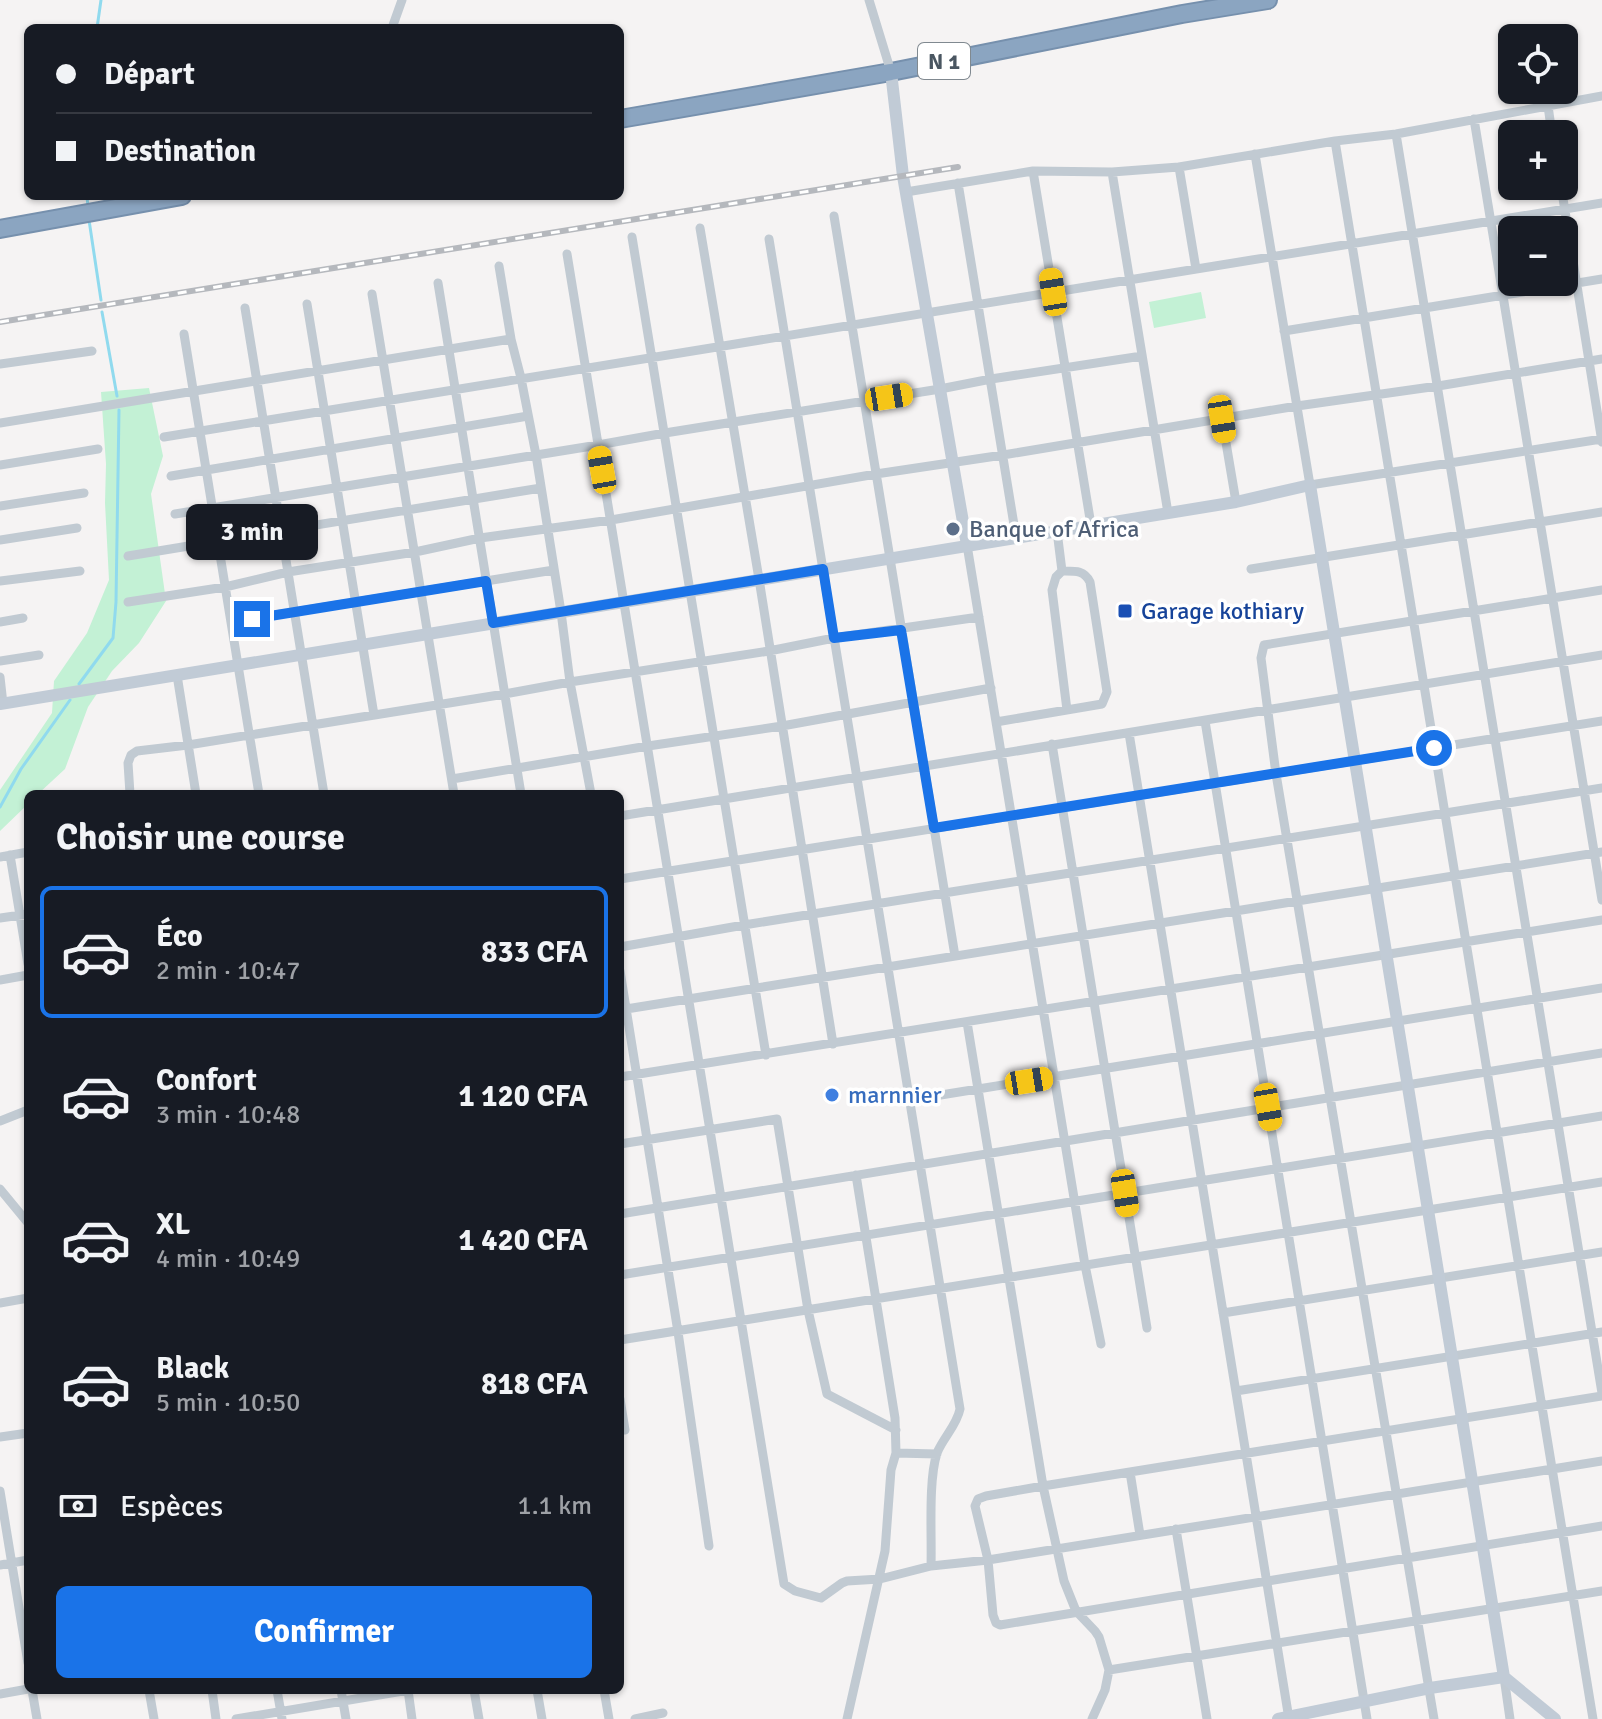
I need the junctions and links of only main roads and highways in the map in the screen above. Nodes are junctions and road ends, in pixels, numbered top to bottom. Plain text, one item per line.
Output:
1 (1268, 0) edge
2 (891, 72) junction
3 (624, 118) edge
4 (158, 200) edge
5 (0, 229) edge
6 (967, 545) junction
7 (1, 704) edge
8 (1504, 1677) junction
9 (1285, 1718) edge
10 (1555, 1719) edge

1 - 2 highway, N 1
2 - 3 highway, N 1
2 - 6 main road
4 - 5 highway
6 - 7 main road
6 - 8 main road
8 - 9 main road
8 - 10 main road

